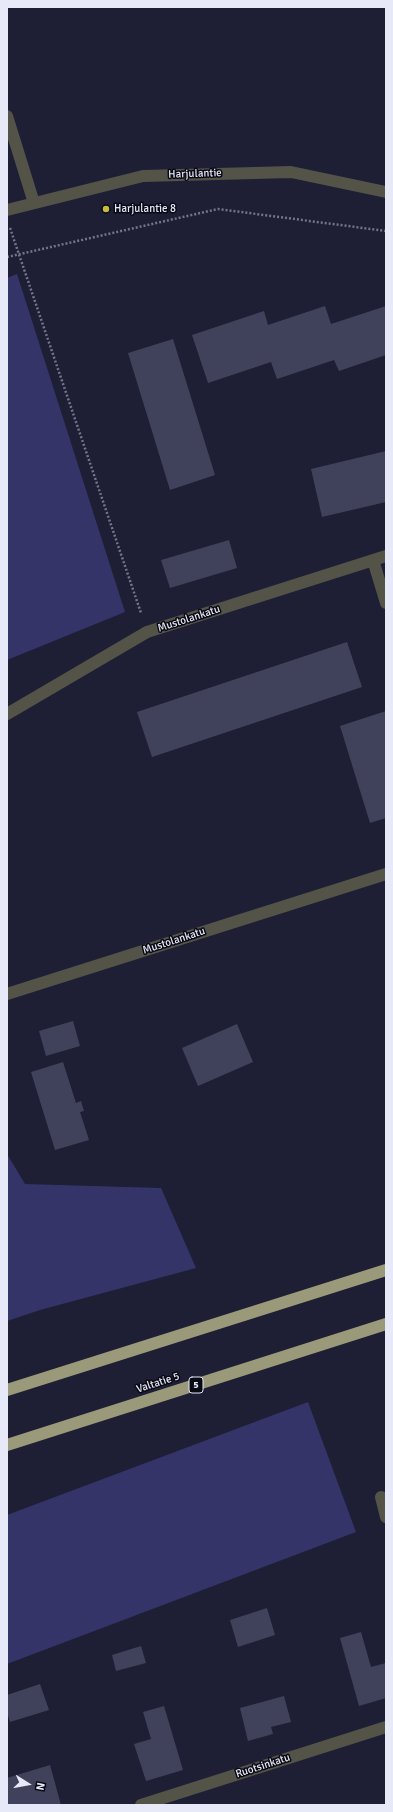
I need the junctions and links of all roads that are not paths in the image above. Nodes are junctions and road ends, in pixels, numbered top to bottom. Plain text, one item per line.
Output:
1 (7, 116) edge
2 (386, 192) edge
3 (34, 203) junction
4 (7, 210) edge
5 (386, 556) edge
6 (373, 560) junction
7 (386, 603) edge
8 (7, 714) edge
9 (386, 874) edge
10 (7, 994) edge
11 (386, 1270) edge
12 (386, 1324) edge
13 (7, 1390) edge
14 (7, 1445) edge
15 (381, 1496) dead end
16 (386, 1517) edge
17 (386, 1726) edge
18 (141, 1805) edge

1 - 3 street
2 - 3 street, Harjulantie
3 - 4 street, Harjulantie
5 - 6 street, Mustolankatu
6 - 7 street
6 - 8 street, Mustolankatu
9 - 10 street, Mustolankatu
11 - 13 highway
12 - 14 highway, Valtatie 5 / 5
15 - 16 street
17 - 18 street, Ruotsinkatu

